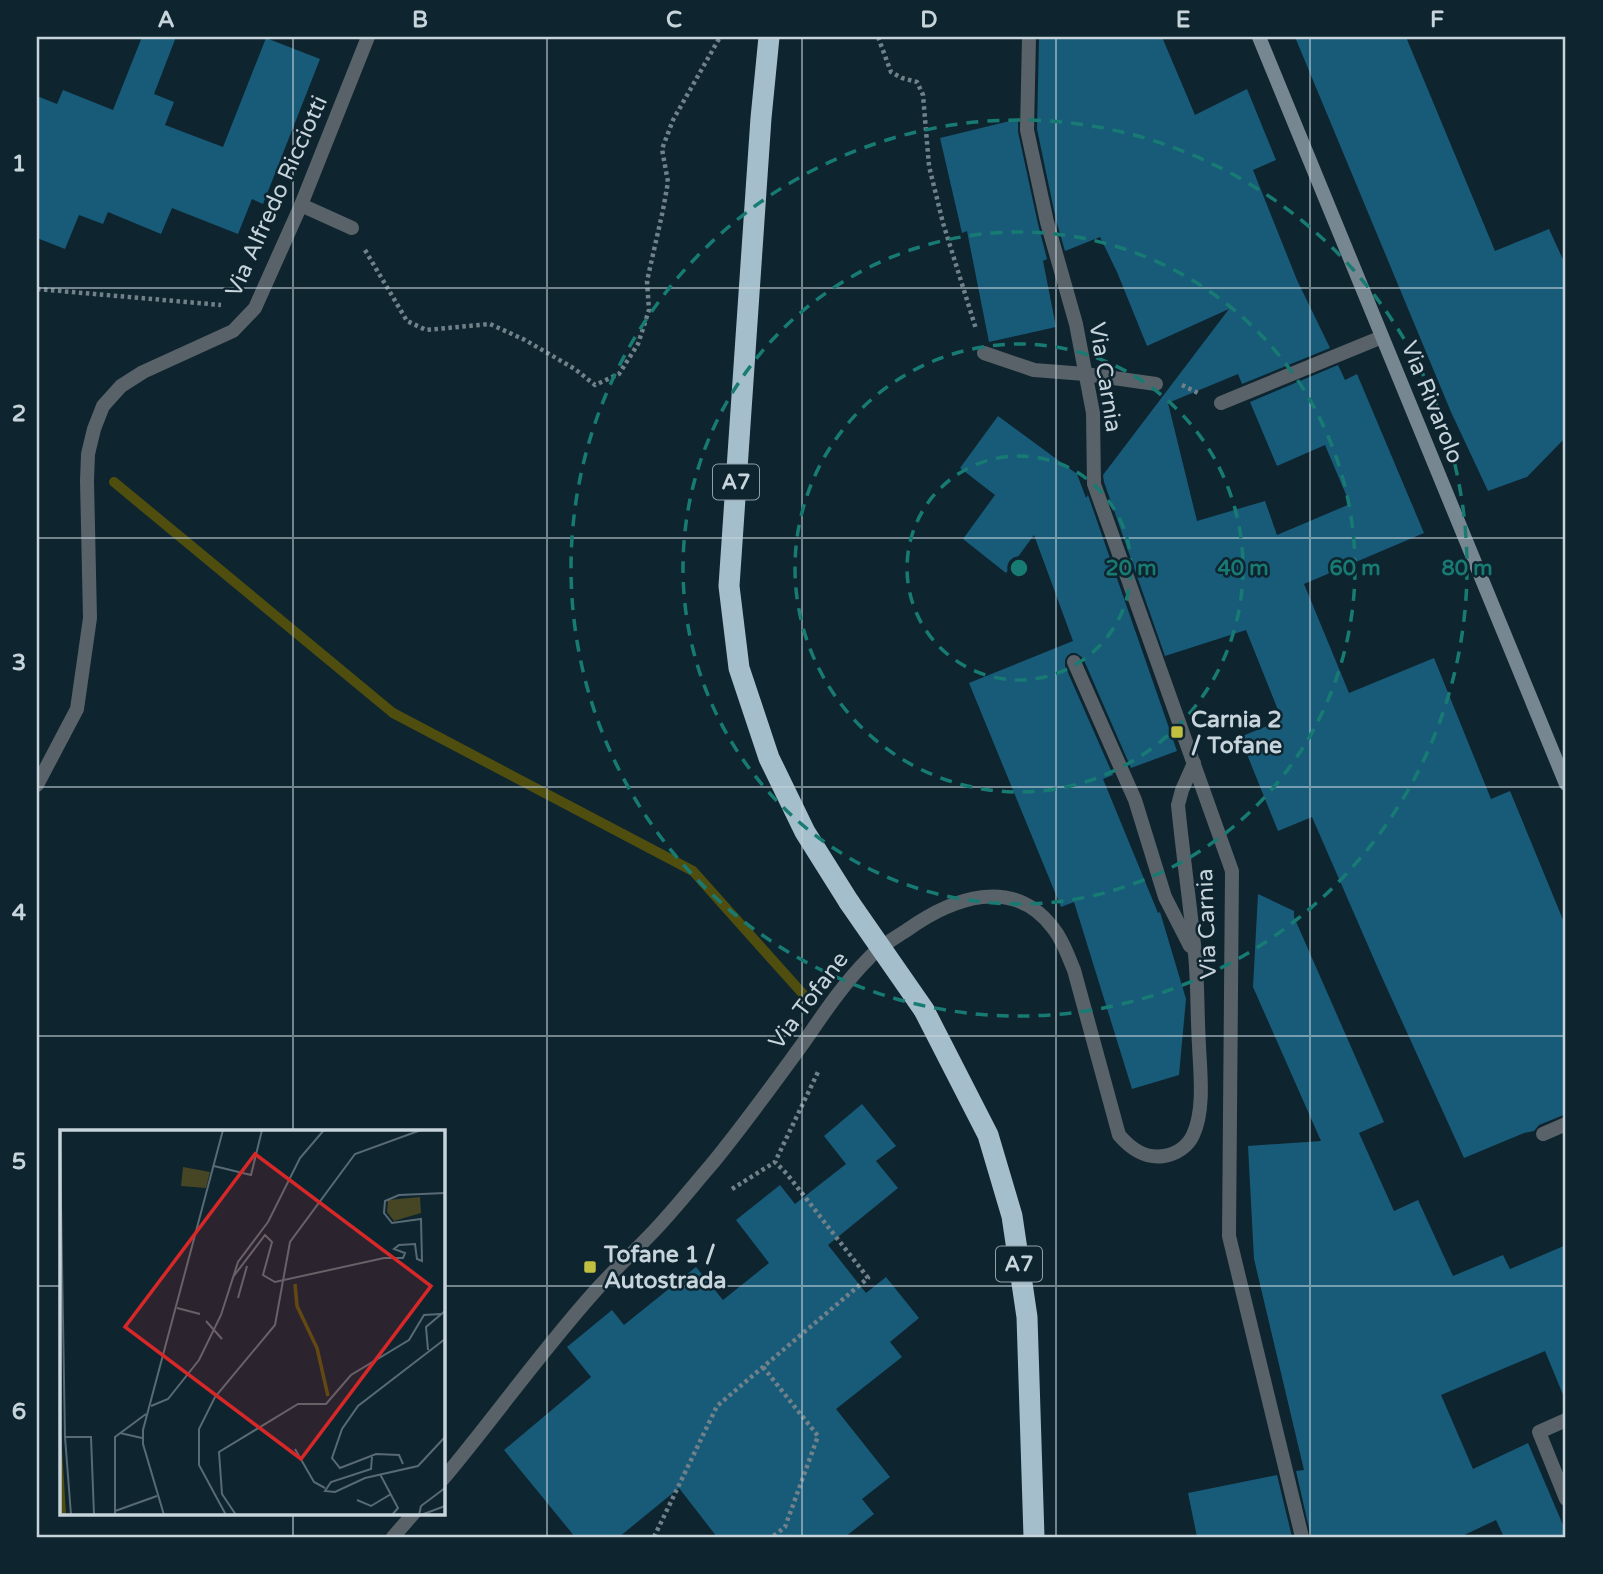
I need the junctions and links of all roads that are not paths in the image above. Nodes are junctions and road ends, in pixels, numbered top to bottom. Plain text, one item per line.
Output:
1 (369, 37) edge
2 (769, 37) edge
3 (1029, 37) edge
4 (1259, 37) edge
5 (301, 205) junction
6 (352, 228) road end
7 (1382, 337) junction
8 (984, 353) road end
9 (1085, 374) junction
10 (1156, 384) dead end
11 (1221, 403) dead end
12 (1074, 662) dead end
13 (1194, 764) junction
14 (1566, 783) edge
15 (37, 785) edge
16 (1195, 957) junction
17 (1566, 1124) edge
18 (1543, 1134) dead end
19 (1566, 1420) edge
20 (444, 1478) edge
21 (1566, 1499) edge
22 (413, 1514) edge
23 (393, 1537) edge
24 (1034, 1537) edge
25 (1303, 1537) edge

1 - 5 street, Via Alfredo Ricciotti
2 - 24 highway, A7, bridge
3 - 9 street, Via Carnia
4 - 7 main road, Via Rivarolo
5 - 6 street
5 - 15 street, Via Alfredo Ricciotti
7 - 11 street
7 - 14 main road, Via Rivarolo
8 - 9 street
9 - 10 street
9 - 13 street, Via Carnia
12 - 16 street, Via Tofane
13 - 16 street, Via Tofane
13 - 25 street, Via Carnia
16 - 20 street, Via Tofane
17 - 18 street
19 - 21 street
22 - 23 street

